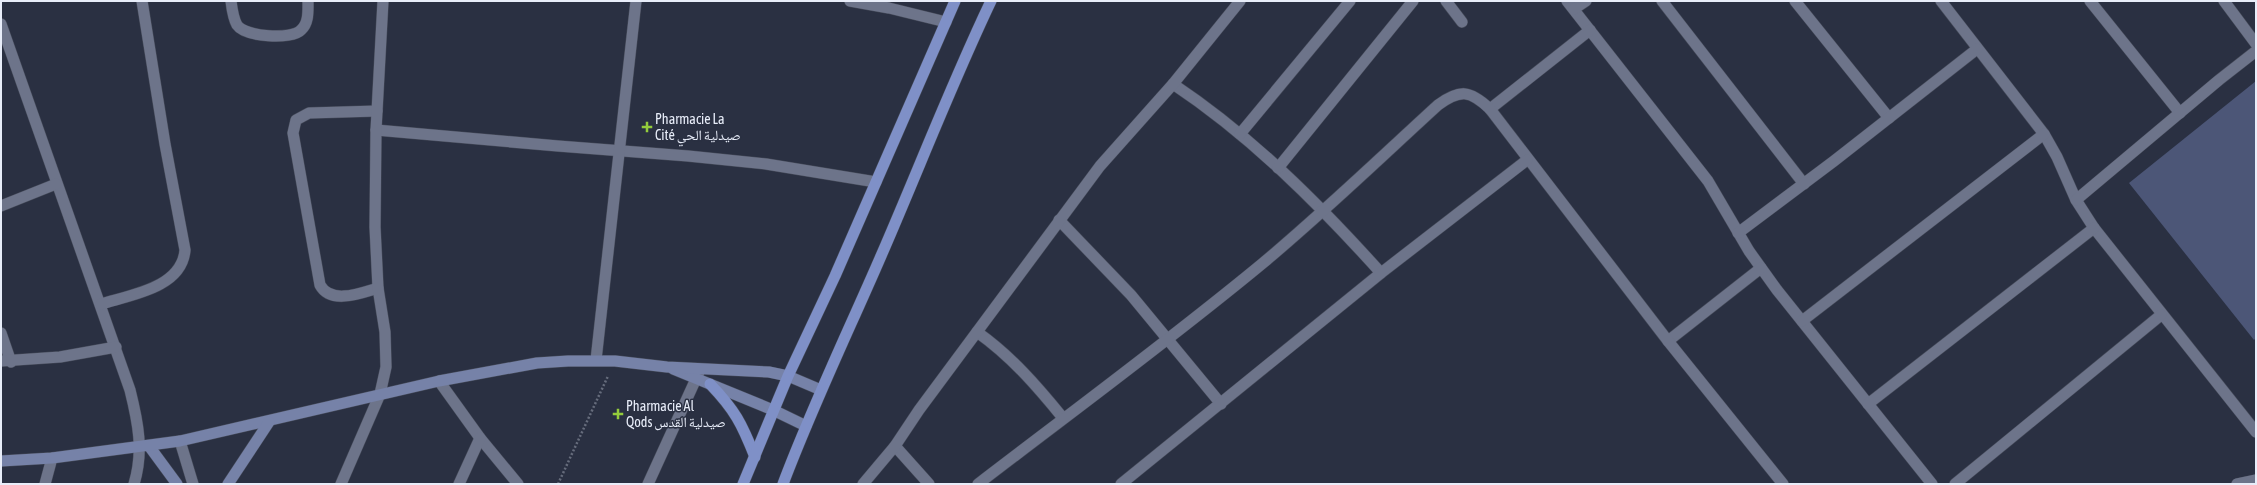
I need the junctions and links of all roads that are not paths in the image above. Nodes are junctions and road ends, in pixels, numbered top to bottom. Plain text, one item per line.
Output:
1 (142, 1) edge
2 (231, 1) edge
3 (308, 1) edge
4 (383, 1) edge
5 (636, 1) edge
6 (850, 1) edge
7 (955, 1) edge
8 (991, 1) edge
9 (1240, 1) edge
10 (1350, 1) edge
11 (1413, 1) edge
12 (1446, 1) edge
13 (1586, 1) edge
14 (1662, 1) edge
15 (1795, 1) edge
16 (1941, 1) edge
17 (2090, 1) edge
18 (2224, 1) edge
19 (1571, 5) edge
20 (946, 22) junction
21 (1462, 22) dead end
22 (1, 24) edge
23 (1590, 30) junction
24 (2256, 44) edge
25 (1977, 50) junction
26 (2256, 51) edge
27 (1173, 84) junction
28 (1490, 109) junction
29 (377, 110) junction
30 (2180, 113) junction
31 (1889, 118) junction
32 (376, 130) junction
33 (1240, 134) junction
34 (2044, 134) junction
35 (619, 151) junction
36 (1527, 160) junction
37 (1278, 168) junction
38 (876, 182) junction
39 (56, 184) junction
40 (1804, 184) junction
41 (2076, 200) junction
42 (1, 206) edge
43 (1323, 212) junction
44 (1058, 220) junction
45 (2094, 228) junction
46 (1738, 232) junction
47 (1761, 268) junction
48 (1381, 272) junction
49 (378, 288) junction
50 (101, 304) junction
51 (2161, 315) junction
52 (1802, 321) junction
53 (977, 332) junction
54 (1, 333) edge
55 (1168, 339) junction
56 (1668, 341) junction
57 (116, 347) junction
58 (596, 360) junction
59 (6, 361) edge
60 (667, 367) junction
61 (701, 368) junction
62 (788, 376) junction
63 (697, 380) junction
64 (439, 381) junction
65 (710, 384) junction
66 (821, 390) junction
67 (380, 394) junction
68 (1221, 404) junction
69 (1868, 404) junction
70 (773, 410) junction
71 (1063, 418) junction
72 (268, 422) junction
73 (806, 426) junction
74 (2256, 432) edge
75 (480, 438) junction
76 (180, 441) junction
77 (145, 446) junction
78 (895, 446) junction
79 (755, 457) junction
80 (52, 458) junction
81 (1, 461) edge
82 (2256, 480) edge
83 (45, 484) edge
84 (134, 484) edge
85 (177, 484) edge
86 (193, 484) edge
87 (228, 484) edge
88 (341, 484) edge
89 (459, 484) edge
90 (518, 484) edge
91 (648, 484) edge
92 (743, 484) edge
93 (783, 484) edge
94 (864, 484) edge
95 (929, 484) edge
96 (978, 484) edge
97 (1120, 484) edge
98 (1783, 484) edge
99 (1932, 484) edge
100 (1955, 484) edge
101 (2237, 484) edge

1 - 50 street
2 - 3 street
4 - 29 street
5 - 35 street
6 - 20 street
7 - 20 main road
8 - 66 main road
9 - 27 street
10 - 33 street
11 - 37 street
12 - 21 street
13 - 19 street
14 - 40 street
15 - 31 street
16 - 25 street
17 - 30 street
18 - 24 street
19 - 23 street
20 - 38 main road
22 - 39 street
23 - 28 street
23 - 46 street
25 - 31 street
25 - 34 street
26 - 30 street
27 - 33 street
27 - 44 street
28 - 36 street
28 - 43 street
29 - 32 street
29 - 49 street
30 - 41 street
31 - 40 street
32 - 35 street
32 - 49 street
33 - 37 street
34 - 41 street
34 - 52 street
35 - 38 street
35 - 58 street
36 - 48 street
36 - 56 street
37 - 43 street
38 - 62 main road
39 - 42 street
39 - 50 street
40 - 46 street
41 - 45 street
43 - 48 street
43 - 55 street
44 - 53 street
44 - 55 street
45 - 51 street
45 - 69 street
46 - 47 street
47 - 52 street
47 - 56 street
48 - 68 street
49 - 67 street
50 - 57 street
51 - 74 street
51 - 100 street
52 - 69 street
53 - 71 street
53 - 78 street
54 - 59 street
55 - 68 street
55 - 71 street
56 - 98 street
57 - 59 street
57 - 77 street
58 - 60 main road
58 - 64 main road
60 - 61 main road
60 - 63 main road
61 - 62 main road
61 - 63 street
62 - 66 main road
62 - 70 main road
63 - 65 main road
63 - 91 street
64 - 67 main road
64 - 75 street
65 - 70 main road
65 - 79 main road
66 - 73 main road
67 - 72 main road
67 - 88 street
68 - 97 street
69 - 99 street
70 - 73 main road
70 - 79 main road
71 - 96 street
72 - 76 main road
72 - 87 main road
73 - 93 main road
75 - 89 street
75 - 90 street
76 - 77 main road
76 - 86 street
77 - 80 main road
77 - 84 street
77 - 85 main road
78 - 94 street
78 - 95 street
79 - 92 main road
80 - 81 main road
80 - 83 street
82 - 101 street

